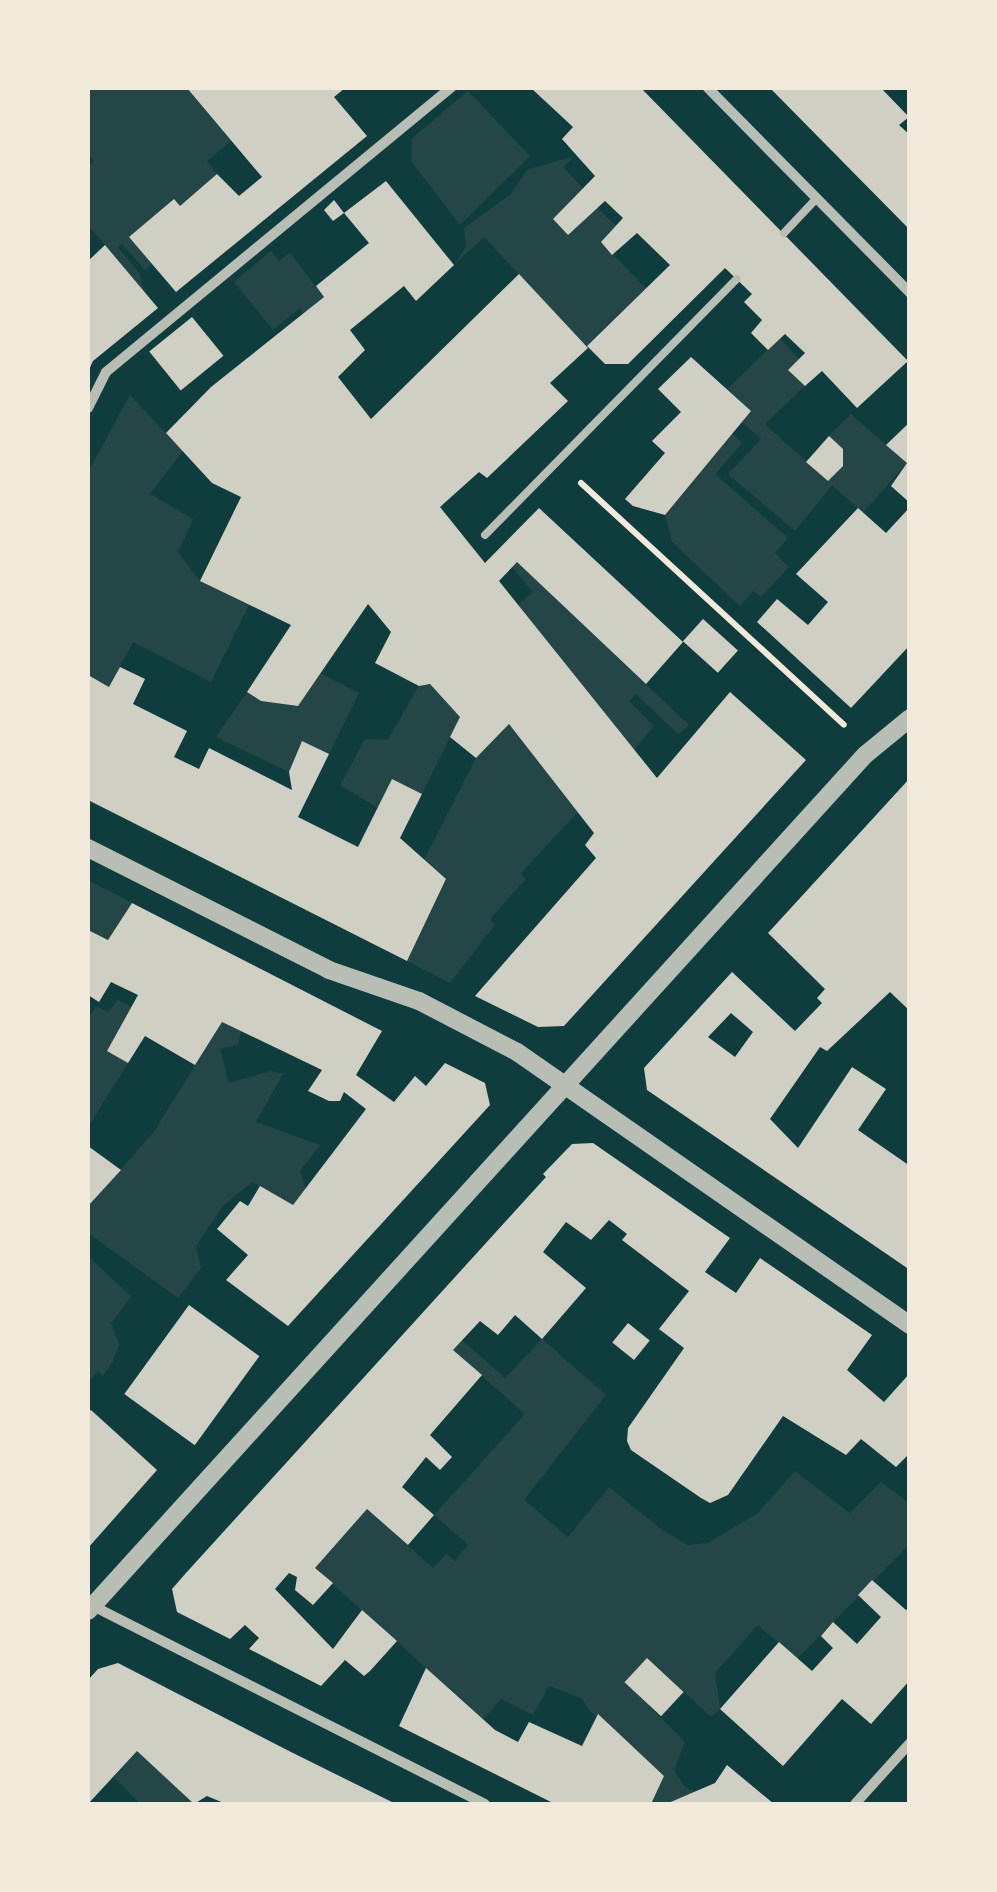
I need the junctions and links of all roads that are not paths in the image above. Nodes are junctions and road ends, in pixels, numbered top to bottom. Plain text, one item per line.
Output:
1 (451, 88) edge
2 (708, 88) edge
3 (817, 198) junction
4 (784, 233) dead end
5 (737, 280) dead end
6 (910, 293) edge
7 (88, 408) edge
8 (485, 535) dead end
9 (910, 718) edge
10 (88, 848) edge
11 (565, 1086) junction
12 (910, 1326) edge
13 (89, 1606) edge
14 (910, 1743) edge
15 (485, 1804) edge
16 (855, 1804) edge

1 - 7 street
2 - 3 street
3 - 4 lane
3 - 6 street
5 - 8 lane
9 - 11 street
10 - 11 street
11 - 12 street
11 - 13 street
13 - 15 street
14 - 16 street

